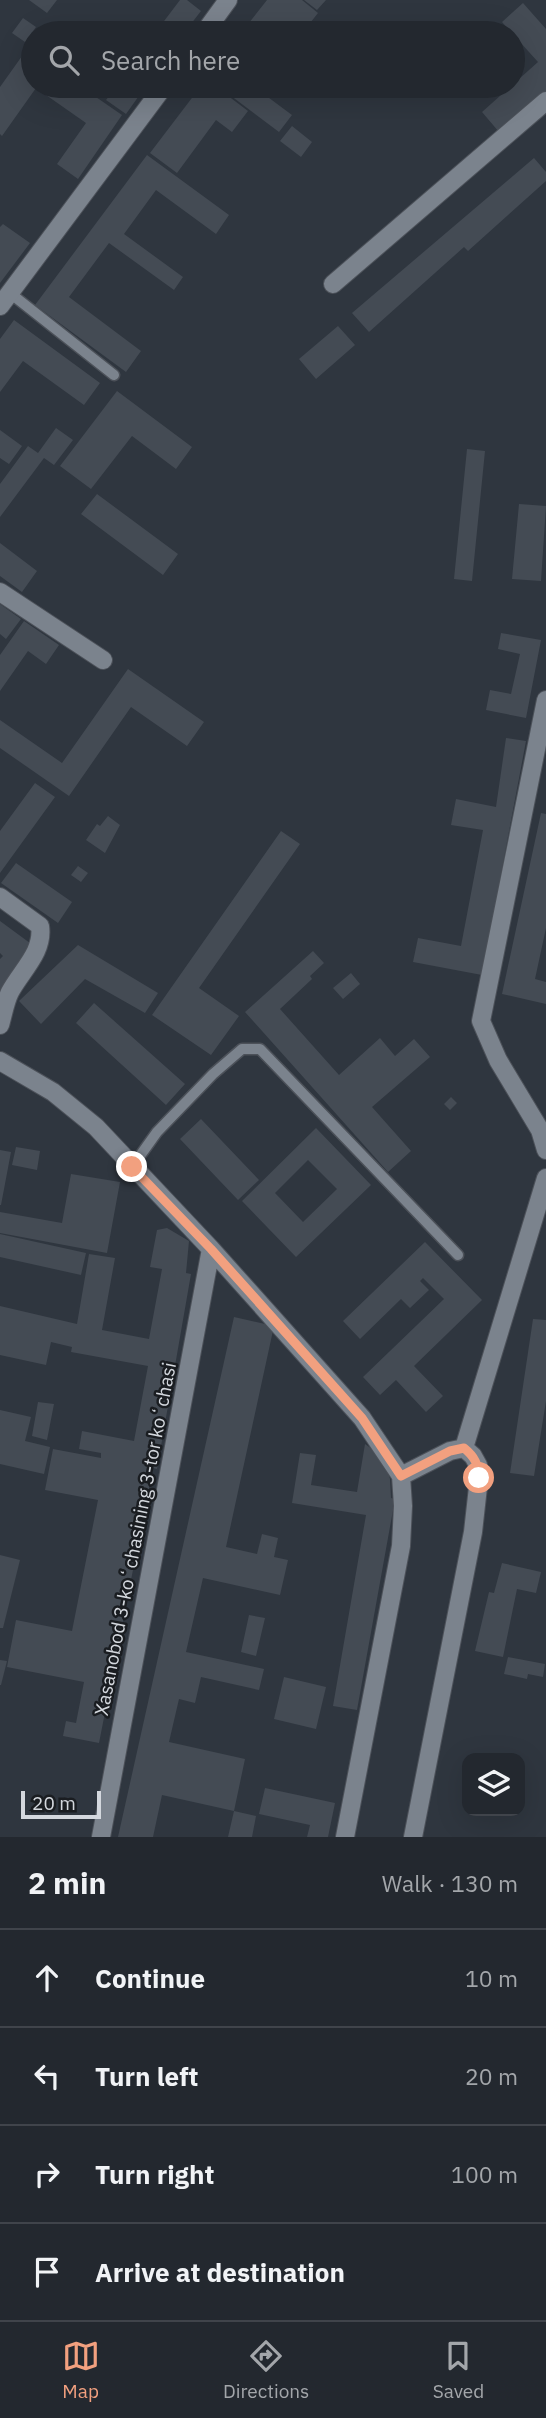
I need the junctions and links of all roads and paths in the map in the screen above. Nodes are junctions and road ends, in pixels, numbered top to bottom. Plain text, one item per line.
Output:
1 (228, 0) edge
2 (213, 21) edge
3 (155, 98) edge
4 (546, 102) edge
5 (333, 284) dead end
6 (5, 299) edge
7 (114, 374) dead end
8 (0, 592) edge
9 (103, 660) dead end
10 (546, 699) edge
11 (0, 897) edge
12 (0, 1025) edge
13 (0, 1062) edge
14 (546, 1150) edge
15 (132, 1167) junction
16 (546, 1178) edge
17 (211, 1249) junction
18 (458, 1255) dead end
19 (464, 1448) junction
20 (401, 1476) junction
21 (101, 1837) edge
22 (345, 1837) edge
23 (413, 1837) edge

1 - 2 street
3 - 6 street
4 - 5 street
6 - 7 lane
8 - 9 street
10 - 14 street
11 - 12 street
13 - 15 street
15 - 17 street
15 - 18 lane
16 - 19 street
17 - 20 street
17 - 21 street, Xasanobod 3-koʻchasining 3-tor koʻchasi
19 - 20 street
19 - 23 street
20 - 22 street

